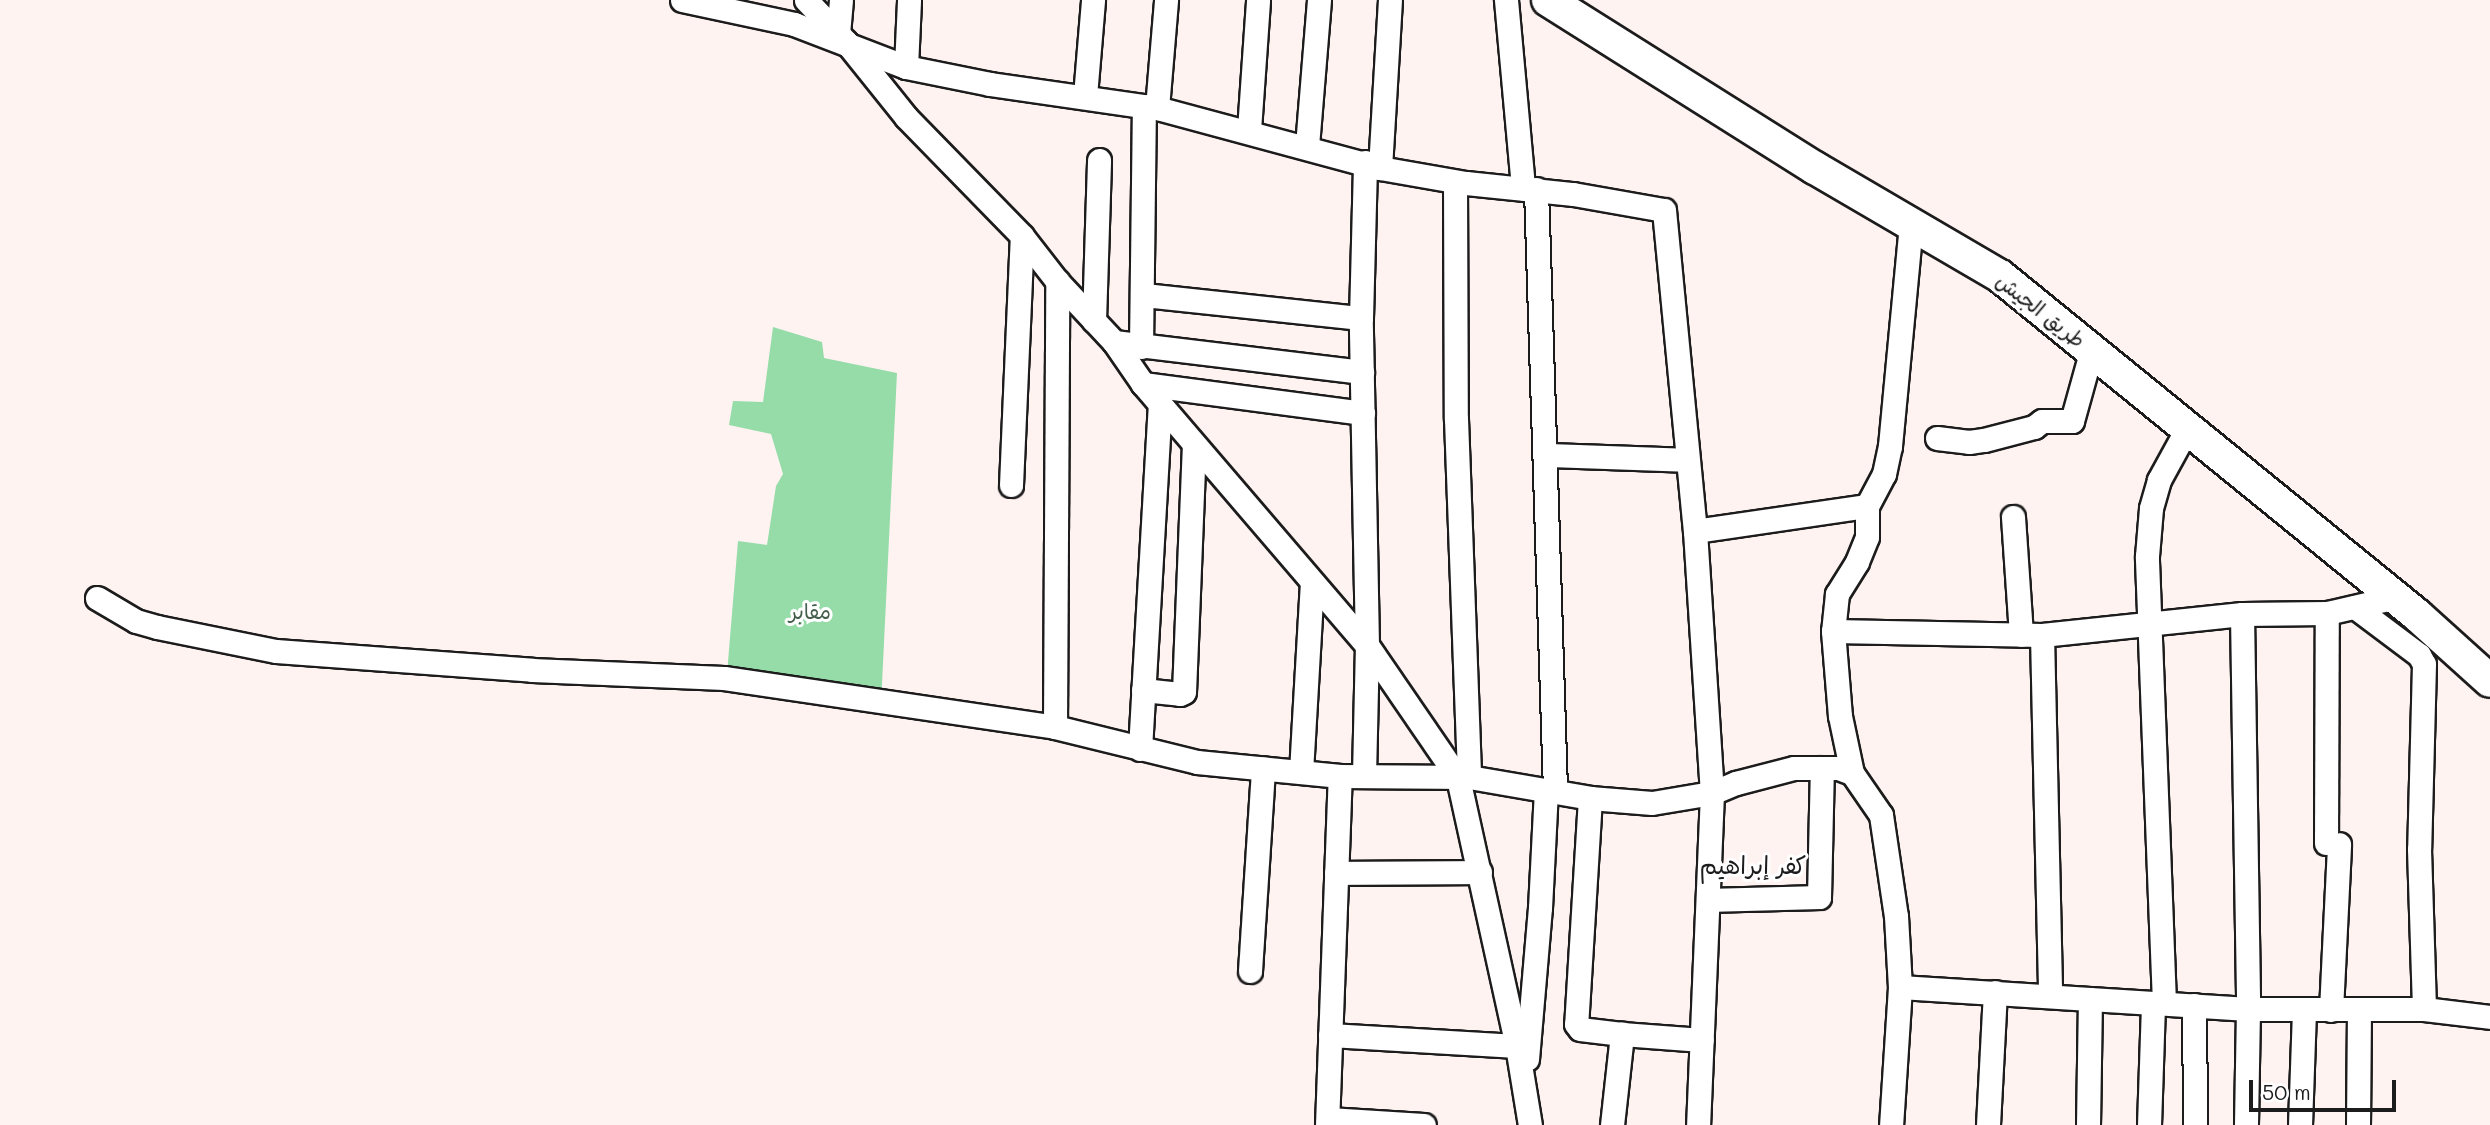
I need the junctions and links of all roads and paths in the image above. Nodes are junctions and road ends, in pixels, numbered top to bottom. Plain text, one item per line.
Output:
1 (682, 0) edge
2 (806, 0) edge
3 (841, 0) edge
4 (909, 0) edge
5 (1093, 0) edge
6 (1166, 0) edge
7 (1258, 0) edge
8 (1319, 0) edge
9 (1390, 0) edge
10 (1506, 0) edge
11 (1548, 0) edge
12 (842, 38) junction
13 (906, 67) junction
14 (1085, 96) junction
15 (1151, 107) junction
16 (1249, 130) junction
17 (1307, 146) junction
18 (1099, 160) dead end
19 (1373, 165) junction
20 (1455, 181) junction
21 (1530, 188) junction
22 (1911, 224) junction
23 (1022, 236) junction
24 (1057, 281) junction
25 (1144, 295) junction
26 (1362, 318) junction
27 (1094, 321) junction
28 (1114, 342) junction
29 (1141, 347) junction
30 (2092, 349) junction
31 (1362, 372) junction
32 (1143, 384) junction
33 (1160, 404) junction
34 (1363, 413) junction
35 (2188, 426) junction
36 (1937, 438) dead end
37 (1194, 444) junction
38 (1546, 455) junction
39 (1687, 460) junction
40 (1011, 485) dead end
41 (1867, 506) junction
42 (2013, 517) dead end
43 (1695, 531) junction
44 (1312, 584) junction
45 (97, 598) dead end
46 (2392, 598) junction
47 (2355, 607) junction
48 (2328, 613) junction
49 (2242, 614) junction
50 (2149, 626) junction
51 (1833, 631) junction
52 (2031, 635) junction
53 (1367, 645) junction
54 (2490, 681) edge
55 (1143, 690) junction
56 (1055, 727) junction
57 (1140, 750) junction
58 (1264, 768) junction
59 (1822, 768) junction
60 (1301, 772) junction
61 (1853, 773) junction
62 (1340, 776) junction
63 (1364, 776) junction
64 (1464, 778) junction
65 (1550, 790) junction
66 (1712, 793) junction
67 (1591, 797) junction
68 (1480, 872) junction
69 (1336, 873) junction
70 (1708, 900) junction
71 (1250, 971) dead end
72 (1900, 986) junction
73 (1995, 992) junction
74 (2050, 995) junction
75 (2090, 999) junction
76 (2159, 1003) junction
77 (2194, 1005) junction
78 (2248, 1009) junction
79 (2359, 1009) junction
80 (2424, 1009) junction
81 (2304, 1010) junction
82 (2331, 1010) junction
83 (2490, 1017) edge
84 (1622, 1034) junction
85 (1330, 1035) junction
86 (1702, 1040) junction
87 (1517, 1046) junction
88 (1524, 1086) junction
89 (1328, 1122) edge
90 (1424, 1125) edge
91 (1530, 1125) edge
92 (1612, 1125) edge
93 (1698, 1125) edge
94 (1891, 1125) edge
95 (1988, 1125) edge
96 (2088, 1125) edge
97 (2149, 1125) edge
98 (2195, 1125) edge
99 (2246, 1125) edge
100 (2300, 1125) edge
101 (2358, 1125) edge

1 - 12 street
2 - 12 street
3 - 12 street
4 - 13 street
5 - 14 street
6 - 15 street
7 - 16 street
8 - 17 street
9 - 19 street
10 - 21 street
11 - 22 main road, طريق الجيش
12 - 13 street
12 - 23 street
13 - 14 street
14 - 15 street
15 - 16 street
15 - 25 street
16 - 17 street
17 - 19 street
18 - 27 street
19 - 20 street
19 - 26 street
20 - 21 street
20 - 64 street
21 - 38 street
21 - 39 street
22 - 30 main road, طريق الجيش
22 - 41 street
23 - 24 street
23 - 40 street
24 - 27 street
24 - 56 street
25 - 26 street
25 - 29 street
26 - 31 street
27 - 28 street
28 - 29 street
28 - 32 street
29 - 31 street
30 - 35 main road, طريق الجيش
30 - 36 street
31 - 34 street
32 - 33 street
32 - 34 street
33 - 37 street
33 - 55 street
34 - 53 street
35 - 46 main road, طريق الجيش
35 - 50 street
37 - 44 street
37 - 55 street
38 - 39 street
38 - 65 street
39 - 43 street
41 - 43 street
41 - 51 street
42 - 52 street
43 - 66 street
44 - 53 street
44 - 60 street
45 - 56 street
46 - 47 street
46 - 54 main road, طريق الجيش
47 - 48 street
47 - 80 street
48 - 49 street
48 - 82 street
49 - 50 street
49 - 78 street
50 - 52 street
50 - 76 street
51 - 52 street
51 - 61 street
52 - 74 street
53 - 63 street
53 - 64 street
55 - 57 street
56 - 57 street
57 - 58 street
58 - 60 street
58 - 71 street
59 - 61 street
59 - 66 street
59 - 70 street
60 - 62 street
61 - 72 street
62 - 63 street
62 - 69 street
63 - 64 street
64 - 65 street
64 - 68 street
65 - 67 street
65 - 88 street
66 - 67 street
66 - 70 street
67 - 84 street
68 - 69 street
68 - 87 street
69 - 85 street
70 - 86 street
72 - 73 street
72 - 94 street
73 - 74 street
73 - 95 street
74 - 75 street
75 - 76 street
75 - 96 street
76 - 77 street
76 - 97 street
77 - 78 street
77 - 98 street
78 - 81 street
78 - 99 street
79 - 80 street
79 - 82 street
79 - 101 street
80 - 83 street
81 - 82 street
81 - 100 street
84 - 86 street
84 - 92 street
85 - 87 street
85 - 89 street
86 - 93 street
87 - 88 street
88 - 91 street
89 - 90 street

